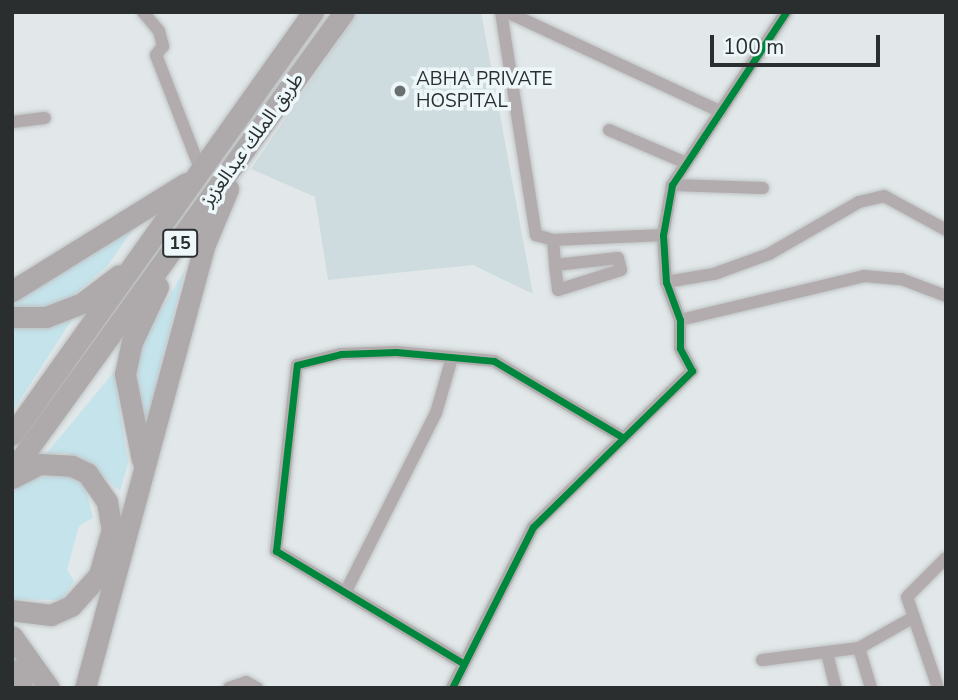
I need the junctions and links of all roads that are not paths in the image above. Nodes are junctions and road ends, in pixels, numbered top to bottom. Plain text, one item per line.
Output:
1 (143, 12) edge
2 (313, 12) edge
3 (344, 12) edge
4 (500, 12) edge
5 (507, 12) edge
6 (786, 12) edge
7 (721, 112) junction
8 (45, 118) dead end
9 (12, 122) edge
10 (609, 131) dead end
11 (241, 157) junction
12 (686, 163) junction
13 (199, 173) junction
14 (672, 186) junction
15 (763, 188) dead end
16 (946, 230) edge
17 (663, 235) junction
18 (553, 240) junction
19 (177, 247) junction
20 (137, 261) junction
21 (555, 265) junction
22 (666, 282) junction
23 (12, 291) edge
24 (946, 296) edge
25 (12, 317) edge
26 (680, 320) junction
27 (452, 358) junction
28 (12, 435) edge
29 (622, 437) junction
30 (143, 466) junction
31 (12, 471) edge
32 (12, 478) edge
33 (946, 558) edge
34 (345, 593) junction
35 (12, 610) edge
36 (914, 617) junction
37 (12, 636) edge
38 (859, 648) junction
39 (827, 653) junction
40 (762, 660) dead end
41 (461, 662) junction
42 (12, 670) edge
43 (23, 688) edge
44 (50, 688) edge
45 (85, 688) edge
46 (229, 688) edge
47 (257, 688) edge
48 (452, 688) edge
49 (836, 688) edge
50 (871, 688) edge
51 (938, 688) edge

1 - 13 street
2 - 13 highway, طريق الملك عبدالعزيز / 15
3 - 11 highway, طريق الملك عبدالعزيز / 15
4 - 18 street
5 - 7 street
6 - 7 street
7 - 12 street
8 - 9 street
10 - 12 street
11 - 19 highway, طريق الملك عبدالعزيز / 15
11 - 30 highway
12 - 14 street
13 - 20 highway, طريق الملك عبدالعزيز / 15
13 - 23 highway
14 - 15 street
14 - 17 street
16 - 22 street
17 - 18 street
17 - 22 street
18 - 21 street
19 - 30 highway
19 - 31 highway, طريق الملك عبدالعزيز / 15
20 - 25 highway
20 - 28 highway, طريق الملك عبدالعزيز / 15
21 - 21 street
22 - 26 street
24 - 26 street
26 - 29 street
27 - 29 street
27 - 34 street
27 - 34 street
29 - 41 street
30 - 45 highway
32 - 35 highway
33 - 36 street
34 - 41 street
36 - 38 street
36 - 51 street
37 - 44 highway
38 - 39 street
38 - 50 street
39 - 40 street
39 - 49 street
41 - 48 street
42 - 43 highway
46 - 47 street

